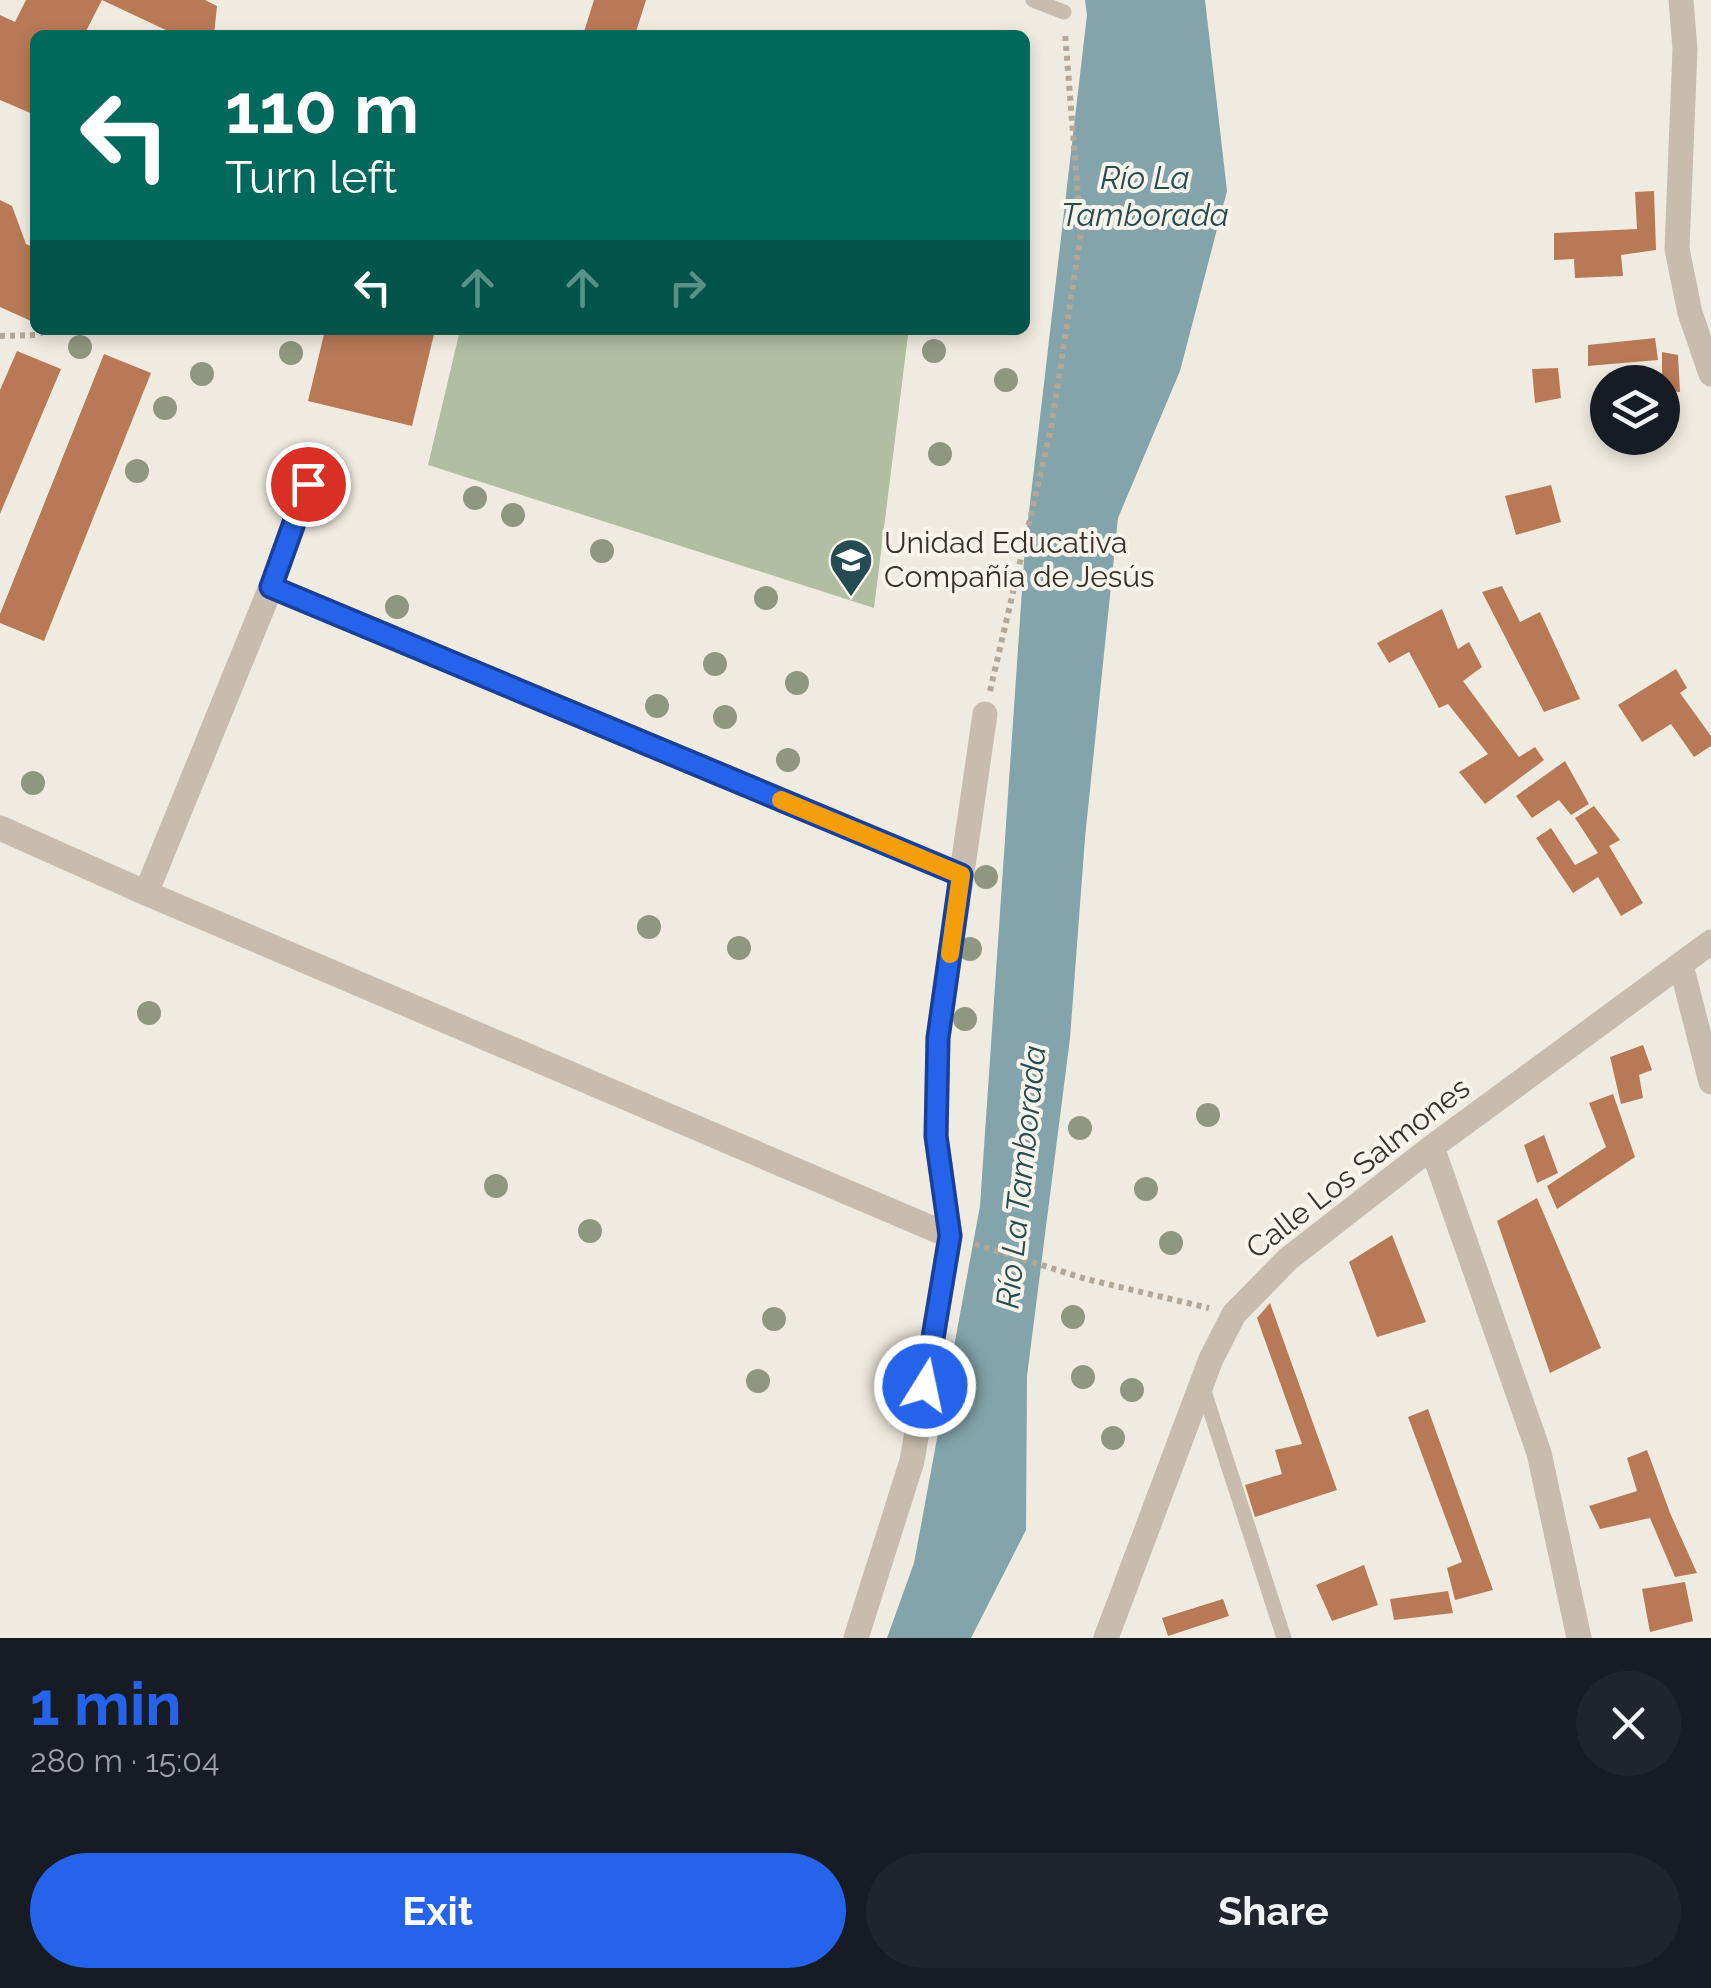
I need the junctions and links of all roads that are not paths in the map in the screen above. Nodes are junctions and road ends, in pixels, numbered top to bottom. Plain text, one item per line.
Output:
1 (1033, 0) edge
2 (1681, 0) edge
3 (1064, 12) road end
4 (1711, 374) edge
5 (308, 484) dead end
6 (271, 587) junction
7 (984, 714) road end
8 (0, 828) edge
9 (961, 875) junction
10 (146, 894) junction
11 (1711, 942) edge
12 (1681, 965) junction
13 (1711, 1082) edge
14 (1432, 1147) junction
15 (950, 1236) junction
16 (1202, 1384) junction
17 (856, 1638) edge
18 (1106, 1638) edge
19 (1284, 1638) edge
20 (1579, 1638) edge

1 - 3 lane
2 - 4 street
5 - 6 street
6 - 9 street
6 - 10 street
7 - 9 street
8 - 10 street
9 - 15 street
10 - 15 street
11 - 12 street, Calle Los Salmones
12 - 13 street
12 - 14 street, Calle Los Salmones
14 - 16 street, Calle Los Salmones
14 - 20 street
15 - 17 street
16 - 18 street, Calle Los Salmones
16 - 19 lane

